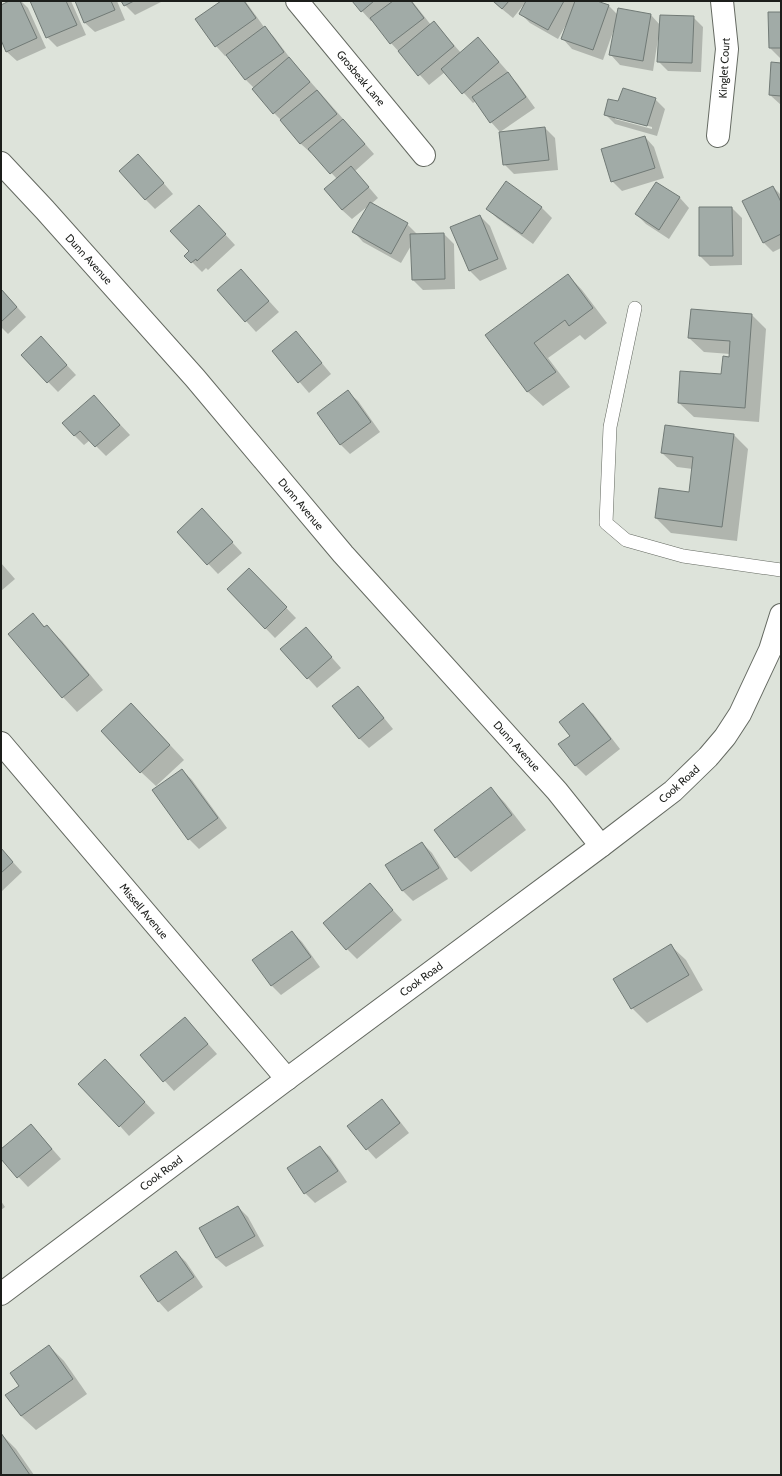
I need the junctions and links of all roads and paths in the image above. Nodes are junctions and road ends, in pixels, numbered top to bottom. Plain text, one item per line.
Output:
1 (297, 1) edge
2 (722, 1) edge
3 (718, 136) dead end
4 (424, 155) dead end
5 (1, 162) edge
6 (635, 308) dead end
7 (781, 570) edge
8 (781, 615) edge
9 (1, 743) edge
10 (601, 846) junction
11 (287, 1079) junction
12 (1, 1294) edge

1 - 4 street, Grosbeak Lane
2 - 3 street, Kinglet Court
5 - 10 street, Dunn Avenue
6 - 7 lane
8 - 10 street, Cook Road
9 - 11 street, Missell Avenue
10 - 11 street, Cook Road
11 - 12 street, Cook Road

